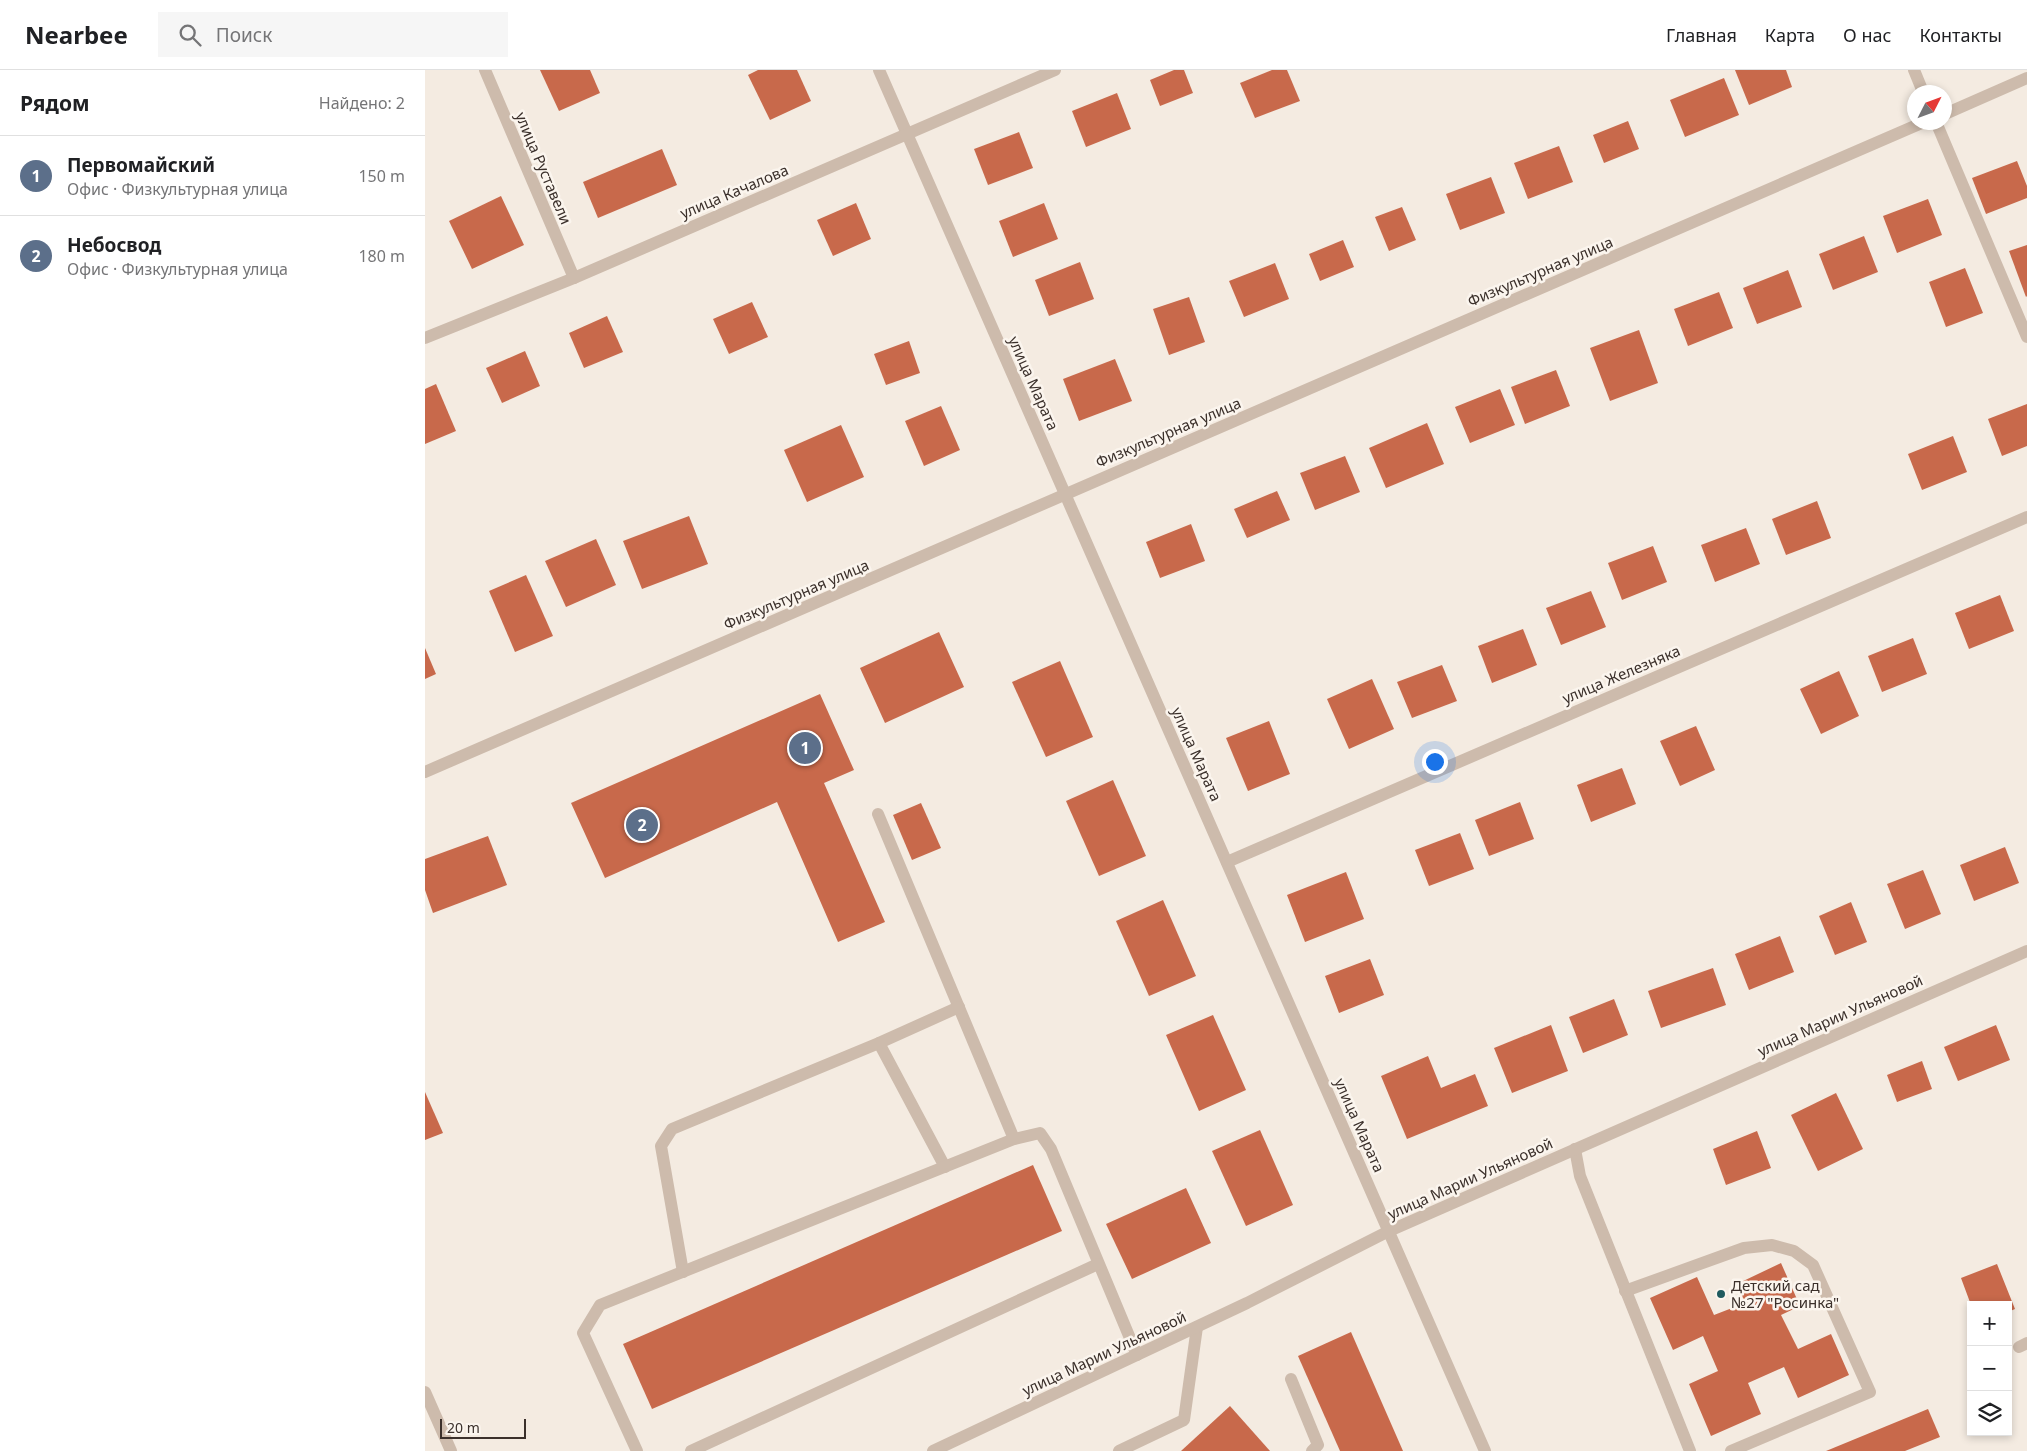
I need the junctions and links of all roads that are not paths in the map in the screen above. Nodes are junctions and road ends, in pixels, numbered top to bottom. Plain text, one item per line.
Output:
1 (485, 70) edge
2 (879, 70) edge
3 (1055, 70) edge
4 (1913, 70) edge
5 (2027, 78) edge
6 (1920, 85) edge
7 (1952, 111) edge
8 (1907, 129) edge
9 (1939, 130) edge
10 (907, 134) junction
11 (574, 278) junction
12 (425, 338) edge
13 (2027, 338) edge
14 (1066, 495) junction
15 (2027, 517) edge
16 (425, 772) edge
17 (878, 814) dead end
18 (1227, 862) junction
19 (2027, 951) edge
20 (959, 1007) junction
21 (879, 1043) junction
22 (1014, 1139) junction
23 (1575, 1149) junction
24 (945, 1167) junction
25 (1389, 1231) junction
26 (1098, 1264) junction
27 (683, 1272) junction
28 (1625, 1291) junction
29 (1197, 1327) junction
30 (1137, 1355) junction
31 (1291, 1379) dead end
32 (425, 1392) edge
33 (451, 1451) edge
34 (637, 1451) edge
35 (691, 1451) edge
36 (933, 1451) edge
37 (1119, 1451) edge
38 (1312, 1451) edge
39 (1485, 1451) edge
40 (1690, 1451) edge
41 (1731, 1451) edge

1 - 11 street, улица Руставели
2 - 10 street, улица Марата
3 - 10 street, улица Качалова
4 - 6 street
5 - 7 street
8 - 14 street, Физкультурная улица
9 - 13 street
10 - 11 street, улица Качалова
10 - 14 street, улица Марата
11 - 12 street, улица Качалова
14 - 16 street, Физкультурная улица
14 - 18 street, улица Марата
15 - 18 street, улица Железняка
17 - 20 street
18 - 25 street, улица Марата
19 - 23 street, улица Марии Ульяновой
20 - 21 street
20 - 22 street
21 - 24 street
21 - 27 street
22 - 24 street
22 - 26 street
23 - 25 street, улица Марии Ульяновой
23 - 28 street
24 - 27 street
25 - 29 street, улица Марии Ульяновой
25 - 39 street, улица Марата
26 - 30 street
26 - 35 street
27 - 34 street
28 - 40 street
28 - 41 street
29 - 30 street, улица Марии Ульяновой
29 - 37 street
30 - 36 street, улица Марии Ульяновой
31 - 38 street
32 - 33 street

